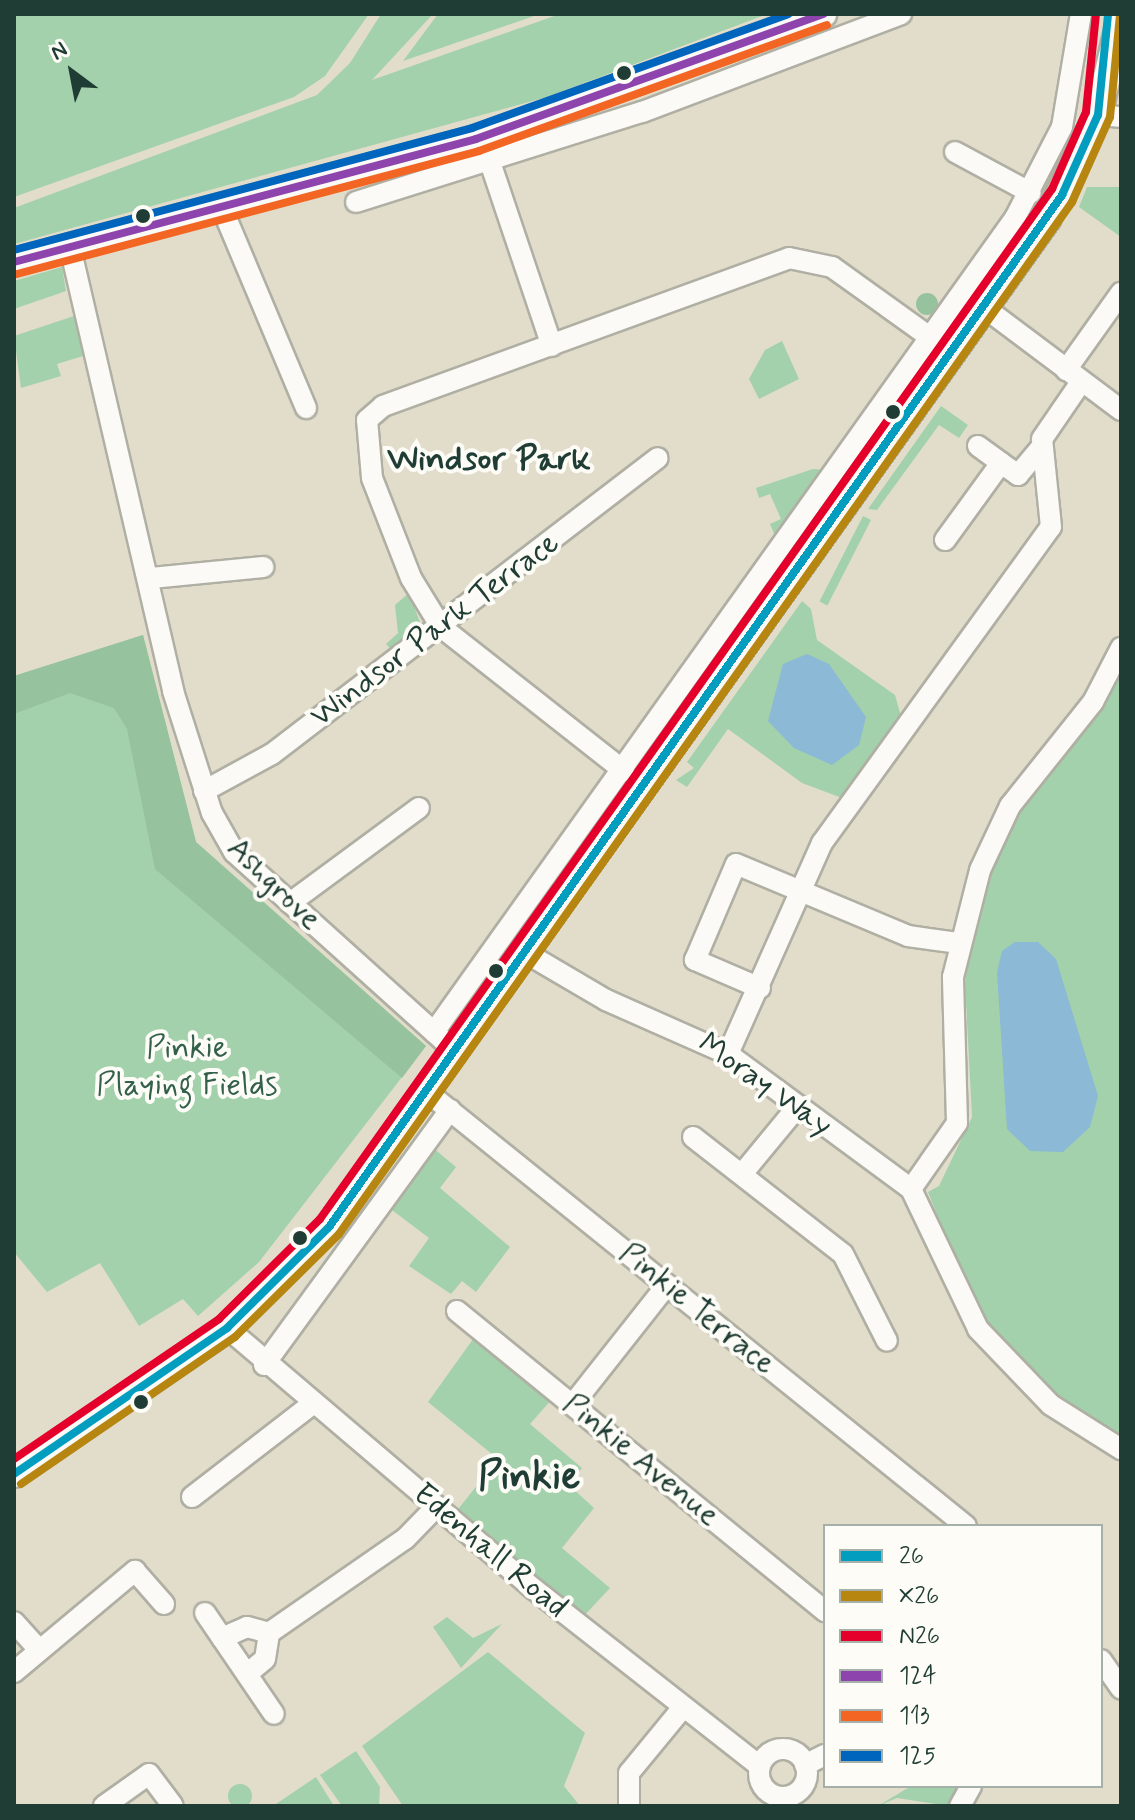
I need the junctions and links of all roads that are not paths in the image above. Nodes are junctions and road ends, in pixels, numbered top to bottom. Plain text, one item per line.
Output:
1 (823, 14) edge
2 (901, 14) edge
3 (1081, 14) edge
4 (1108, 14) edge
5 (1121, 17) edge
6 (1108, 74) junction
7 (1110, 116) edge
8 (955, 152) dead end
9 (490, 162) junction
10 (1031, 193) junction
11 (356, 202) dead end
12 (222, 208) junction
13 (70, 247) junction
14 (14, 262) edge
15 (1119, 299) edge
16 (985, 308) junction
17 (931, 338) junction
18 (552, 346) junction
19 (1074, 376) junction
20 (306, 408) dead end
21 (1121, 410) edge
22 (978, 446) dead end
23 (1041, 448) junction
24 (658, 458) dead end
25 (1001, 463) junction
26 (1018, 475) junction
27 (1047, 492) junction
28 (789, 534) junction
29 (945, 540) dead end
30 (815, 551) junction
31 (263, 567) dead end
32 (151, 578) junction
33 (441, 627) junction
34 (1121, 648) edge
35 (624, 771) junction
36 (204, 791) junction
37 (419, 808) dead end
38 (802, 890) junction
39 (290, 903) junction
40 (958, 943) junction
41 (526, 953) junction
42 (760, 988) junction
43 (434, 1032) junction
44 (456, 1052) junction
45 (728, 1054) junction
46 (427, 1092) junction
47 (798, 1106) junction
48 (450, 1110) junction
49 (693, 1137) dead end
50 (742, 1174) junction
51 (911, 1189) junction
52 (667, 1285) junction
53 (457, 1311) dead end
54 (227, 1328) junction
55 (887, 1341) dead end
56 (264, 1365) junction
57 (573, 1404) junction
58 (311, 1405) junction
59 (1121, 1449) edge
60 (14, 1474) edge
61 (192, 1497) dead end
62 (437, 1506) junction
63 (964, 1524) edge
64 (164, 1604) dead end
65 (823, 1609) edge
66 (205, 1613) dead end
67 (14, 1622) edge
68 (269, 1633) junction
69 (222, 1638) junction
70 (38, 1649) junction
71 (1103, 1663) edge
72 (14, 1672) edge
73 (247, 1674) junction
74 (1121, 1689) edge
75 (681, 1710) junction
76 (274, 1714) dead end
77 (823, 1756) edge
78 (805, 1765) junction
79 (760, 1766) junction
80 (970, 1788) edge
81 (172, 1805) edge
82 (104, 1806) edge
83 (629, 1806) edge
84 (960, 1806) edge

1 - 12 main road
2 - 9 street
3 - 10 street
4 - 6 main road
5 - 6 main road
6 - 7 main road
7 - 16 main road
8 - 10 street
9 - 11 street
9 - 18 street
10 - 17 street
12 - 13 main road
12 - 20 street
13 - 14 main road
13 - 32 street, Ashgrove
15 - 19 street
16 - 19 street
16 - 30 main road
17 - 18 street
17 - 28 street
18 - 33 street
19 - 21 street
19 - 23 street
22 - 25 street
23 - 26 street
23 - 27 street
24 - 33 street, Windsor Park Terrace
25 - 26 street
25 - 29 street
26 - 27 street
27 - 38 street
28 - 30 street
28 - 35 street
30 - 41 main road
31 - 32 street
32 - 36 street, Ashgrove
33 - 35 street
33 - 36 street, Windsor Park Terrace
34 - 40 street
35 - 43 street
36 - 39 street, Ashgrove
37 - 39 street
38 - 40 street
38 - 42 street
38 - 42 street
39 - 43 street, Ashgrove
40 - 51 street
41 - 44 main road
41 - 45 street, Moray Way
42 - 45 street
43 - 44 street, Ashgrove
44 - 46 main road
45 - 47 street, Moray Way
46 - 48 street, Pinkie Terrace
46 - 54 main road
47 - 50 street
47 - 51 street, Moray Way
48 - 52 street, Pinkie Terrace
48 - 56 street
49 - 50 street
50 - 55 street
51 - 59 street
52 - 57 street
52 - 63 street, Pinkie Terrace
53 - 57 street, Pinkie Avenue
54 - 56 street, Edenhall Road
54 - 60 main road
56 - 58 street, Edenhall Road
57 - 65 street, Pinkie Avenue
58 - 61 street
58 - 62 street, Edenhall Road
62 - 68 street
62 - 75 street, Edenhall Road
64 - 70 street
66 - 69 street
67 - 70 street
68 - 69 street
68 - 73 street
69 - 73 street
70 - 72 street
71 - 74 street
73 - 76 street
75 - 79 street, Edenhall Road
75 - 83 street
77 - 78 street
78 - 79 street
78 - 79 street, Edenhall Road
80 - 84 street
81 - 82 street

